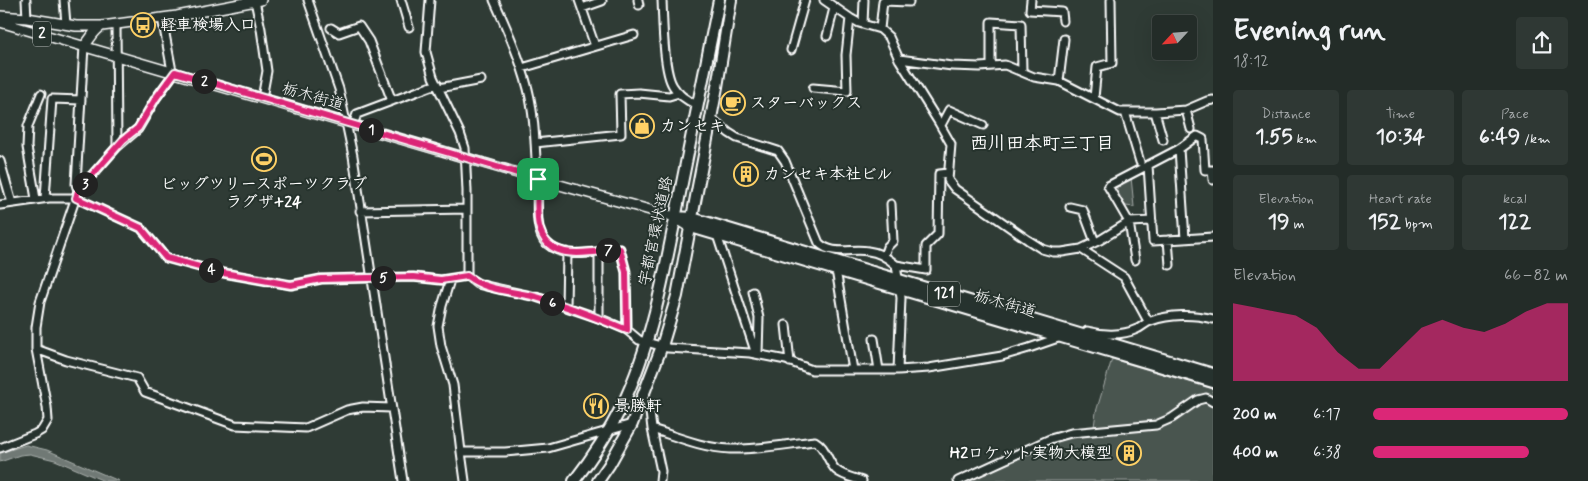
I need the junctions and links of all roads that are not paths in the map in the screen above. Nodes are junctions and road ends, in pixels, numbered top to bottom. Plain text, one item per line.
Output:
1 (26, 0) edge
2 (64, 0) edge
3 (308, 0) edge
4 (401, 0) edge
5 (430, 0) edge
6 (494, 0) edge
7 (579, 0) edge
8 (662, 0) edge
9 (719, 0) edge
10 (730, 0) edge
11 (804, 0) edge
12 (824, 0) edge
13 (864, 0) edge
14 (909, 0) edge
15 (1031, 0) edge
16 (1111, 0) edge
17 (258, 1) edge
18 (239, 2) edge
19 (602, 2) dead end
20 (582, 8) junction
21 (834, 8) junction
22 (0, 16) edge
23 (28, 18) junction
24 (162, 18) junction
25 (850, 18) junction
26 (1063, 21) dead end
27 (0, 22) edge
28 (66, 24) junction
29 (116, 24) junction
30 (863, 24) junction
31 (410, 27) dead end
32 (99, 28) junction
33 (331, 28) dead end
34 (880, 29) junction
35 (634, 35) dead end
36 (827, 36) dead end
37 (1064, 39) dead end
38 (84, 46) junction
39 (595, 46) junction
40 (99, 50) junction
41 (791, 50) dead end
42 (116, 56) junction
43 (899, 59) junction
44 (991, 66) junction
45 (522, 68) junction
46 (1022, 71) junction
47 (174, 72) junction
48 (481, 80) dead end
49 (1059, 81) junction
50 (438, 86) junction
51 (813, 88) dead end
52 (679, 93) junction
53 (41, 94) dead end
54 (262, 98) junction
55 (1094, 98) junction
56 (81, 100) junction
57 (1213, 100) edge
58 (392, 101) junction
59 (697, 105) junction
60 (1186, 110) junction
61 (1124, 112) junction
62 (1155, 112) junction
63 (711, 118) junction
64 (349, 123) junction
65 (941, 125) junction
66 (983, 125) dead end
67 (1192, 129) dead end
68 (1163, 140) dead end
69 (535, 143) junction
70 (117, 147) junction
71 (1179, 149) junction
72 (465, 158) junction
73 (0, 161) edge
74 (1140, 162) dead end
75 (1148, 165) junction
76 (1213, 170) edge
77 (948, 173) junction
78 (538, 179) junction
79 (1213, 180) edge
80 (77, 195) junction
81 (45, 198) junction
82 (36, 200) junction
83 (12, 203) junction
84 (891, 204) dead end
85 (0, 205) edge
86 (1070, 207) dead end
87 (467, 209) junction
88 (360, 211) junction
89 (675, 217) junction
90 (1152, 221) junction
91 (1129, 222) junction
92 (692, 223) junction
93 (717, 235) junction
94 (1213, 237) edge
95 (1185, 239) junction
96 (1168, 240) junction
97 (1095, 242) junction
98 (1081, 249) junction
99 (567, 252) junction
100 (599, 252) junction
101 (884, 256) junction
102 (1135, 260) dead end
103 (896, 265) junction
104 (1170, 265) dead end
105 (836, 270) junction
106 (467, 276) junction
107 (372, 278) junction
108 (450, 280) junction
109 (900, 285) junction
110 (753, 292) dead end
111 (566, 307) junction
112 (599, 318) junction
113 (1213, 319) edge
114 (1148, 321) junction
115 (786, 325) dead end
116 (627, 330) junction
117 (1087, 331) dead end
118 (1061, 336) junction
119 (874, 339) dead end
120 (646, 342) junction
121 (662, 346) junction
122 (36, 349) junction
123 (757, 354) junction
124 (790, 362) junction
125 (853, 370) junction
126 (879, 370) junction
127 (898, 370) junction
128 (1213, 374) edge
129 (1213, 382) edge
130 (642, 400) junction
131 (1213, 402) edge
132 (391, 408) junction
133 (632, 424) junction
134 (652, 429) junction
135 (608, 431) junction
136 (0, 448) edge
137 (461, 452) junction
138 (403, 481) edge
139 (465, 481) edge
140 (574, 481) edge
141 (598, 481) edge
142 (660, 481) edge
143 (862, 481) edge
144 (958, 481) edge

1 - 23 street
2 - 28 street
3 - 64 street
4 - 31 street
5 - 50 street
6 - 45 street
7 - 20 street
8 - 52 street
9 - 59 highway, 宇都宮環状道路
10 - 63 highway, 宇都宮環状道路
11 - 41 street
12 - 21 street
13 - 30 street
14 - 34 street
15 - 26 street
16 - 55 street
17 - 18 main road
17 - 54 street
18 - 24 main road
19 - 20 street
20 - 39 street
21 - 25 street
21 - 36 street
22 - 23 main road
23 - 28 main road
23 - 32 main road
24 - 29 main road
24 - 47 street
25 - 30 street
25 - 51 street
27 - 38 main road, 栃木街道 / 2
28 - 32 main road
29 - 32 main road
29 - 42 street
30 - 34 street
32 - 38 main road
32 - 40 main road
33 - 58 street
34 - 43 street
35 - 39 street
37 - 49 street
38 - 40 main road, 栃木街道 / 2
38 - 56 street
39 - 45 street
40 - 42 main road, 栃木街道 / 2
42 - 47 main road, 栃木街道 / 2
42 - 70 street
43 - 44 street
43 - 65 street
44 - 46 street
44 - 46 street
45 - 69 street
46 - 49 street
47 - 54 main road, 栃木街道 / 2
47 - 70 street
48 - 50 street
49 - 55 street
50 - 58 street
50 - 72 street
52 - 59 street
52 - 69 street
53 - 82 street
54 - 64 main road, 栃木街道 / 2
55 - 61 street
56 - 80 street
56 - 81 street
57 - 60 street
58 - 64 street
59 - 89 highway, 宇都宮環状道路
60 - 62 street
60 - 67 street
61 - 62 street
61 - 74 street
62 - 68 street
63 - 92 highway, 宇都宮環状道路
63 - 101 street
64 - 72 main road, 栃木街道 / 2
64 - 88 street
65 - 66 street
65 - 77 street
69 - 78 street
70 - 80 street
71 - 75 street
71 - 76 street
71 - 95 street
72 - 78 main road, 栃木街道 / 2
72 - 87 street
73 - 83 street
75 - 90 street
75 - 91 street
76 - 79 street
77 - 98 street
77 - 103 street
78 - 89 main road, 栃木街道 / 2
78 - 99 street
80 - 81 street
80 - 107 street
80 - 122 street
81 - 82 street
82 - 83 street
83 - 85 street
84 - 101 street
86 - 97 street
87 - 88 street
87 - 106 street
88 - 107 street
89 - 92 highway, 栃木街道 / 121
89 - 120 highway, 宇都宮環状道路
90 - 91 street
90 - 96 street
91 - 97 street
91 - 102 street
92 - 93 highway, 栃木街道 / 121
92 - 109 highway, 栃木街道 / 121
92 - 121 highway, 宇都宮環状道路
93 - 105 highway, 栃木街道 / 121
93 - 123 street
94 - 95 street
95 - 96 street
96 - 104 street
97 - 98 street
98 - 114 street
99 - 100 street
99 - 111 street
100 - 112 street
100 - 116 street
101 - 103 street
103 - 109 street
105 - 109 highway, 栃木街道 / 121
105 - 125 street
106 - 108 street
106 - 111 street
107 - 108 street
107 - 132 street
108 - 137 street
109 - 118 highway, 栃木街道 / 121
109 - 127 street
109 - 128 highway, 栃木街道 / 121
110 - 123 street
111 - 112 street
112 - 116 street
113 - 114 street
114 - 117 street
115 - 124 street
116 - 120 street
118 - 127 street
118 - 129 highway, 栃木街道 / 121
119 - 126 street
120 - 121 street
120 - 135 highway, 宇都宮環状道路
121 - 123 street
121 - 130 highway, 宇都宮環状道路
122 - 132 street
122 - 136 street
123 - 124 street
124 - 125 street
125 - 126 street
126 - 127 street
130 - 133 highway, 宇都宮環状道路
130 - 134 street
131 - 144 street
132 - 138 street
133 - 135 street
133 - 141 highway, 宇都宮環状道路
134 - 142 street
134 - 143 street
135 - 137 street
135 - 140 highway, 宇都宮環状道路
137 - 139 street

